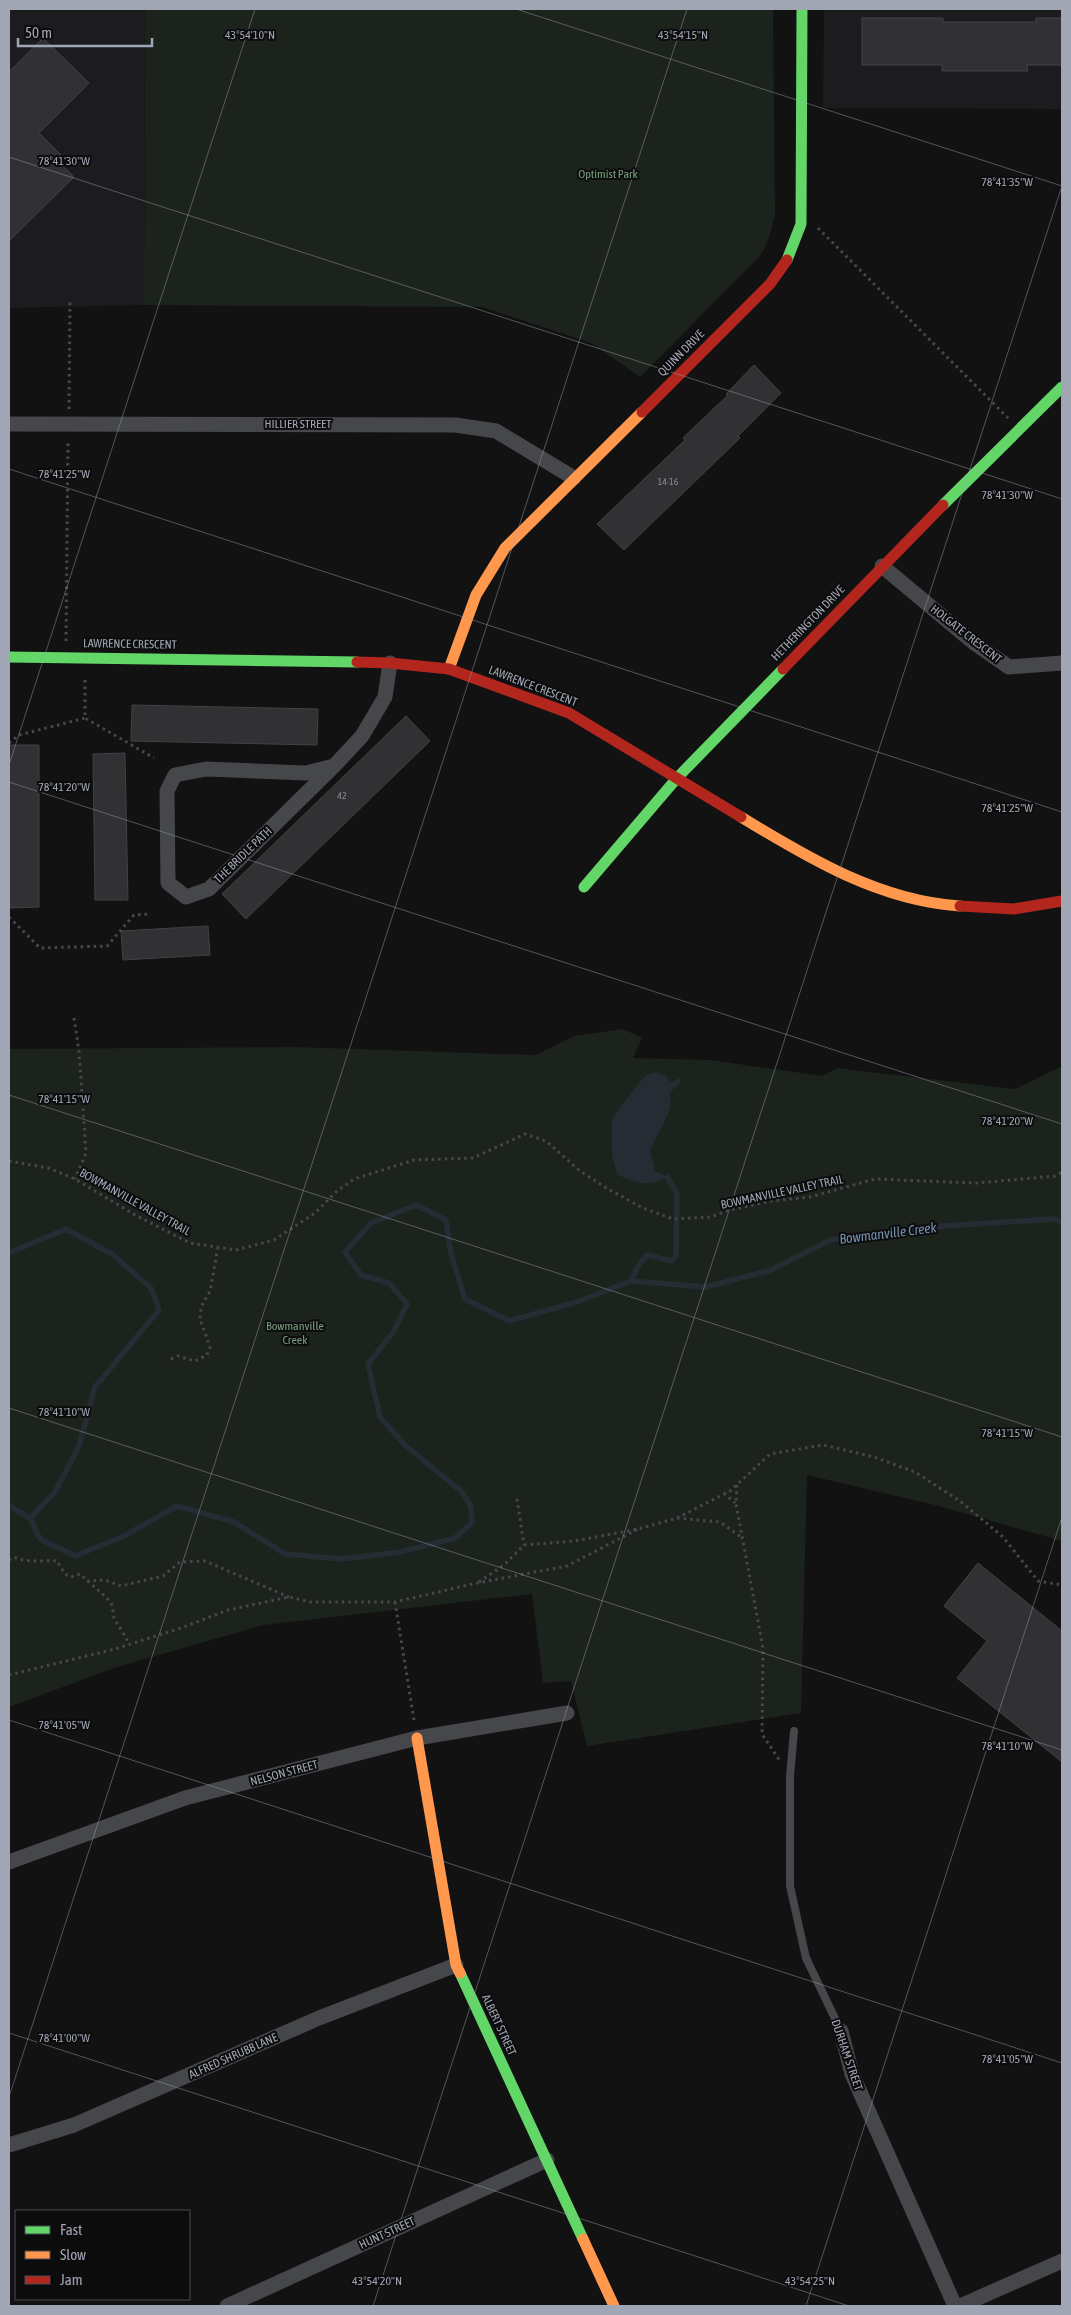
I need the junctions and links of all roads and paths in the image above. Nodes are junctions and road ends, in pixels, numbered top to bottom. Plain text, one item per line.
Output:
1 (802, 9) edge
2 (820, 229) dead end
3 (70, 300) dead end
4 (1062, 387) edge
5 (9, 424) edge
6 (68, 424) junction
7 (1021, 430) junction
8 (574, 478) junction
9 (882, 566) junction
10 (66, 656) junction
11 (9, 657) edge
12 (1062, 662) edge
13 (390, 663) junction
14 (449, 669) junction
15 (85, 680) dead end
16 (85, 718) junction
17 (9, 743) edge
18 (154, 758) dead end
19 (334, 766) junction
20 (677, 778) junction
21 (584, 887) dead end
22 (1062, 901) edge
23 (151, 914) dead end
24 (9, 917) edge
25 (74, 1018) dead end
26 (9, 1161) edge
27 (1062, 1172) edge
28 (1055, 1176) junction
29 (1062, 1177) edge
30 (75, 1180) junction
31 (218, 1247) junction
32 (171, 1359) dead end
33 (739, 1482) junction
34 (724, 1494) junction
35 (517, 1499) dead end
36 (736, 1504) junction
37 (677, 1518) junction
38 (638, 1529) junction
39 (742, 1537) junction
40 (524, 1545) junction
41 (9, 1560) edge
42 (87, 1581) junction
43 (477, 1584) junction
44 (1062, 1585) edge
45 (289, 1597) junction
46 (395, 1602) junction
47 (129, 1643) junction
48 (9, 1675) edge
49 (568, 1713) dead end
50 (794, 1732) dead end
51 (417, 1738) junction
52 (790, 1776) junction
53 (9, 1862) edge
54 (456, 1965) junction
55 (840, 2031) joint
56 (9, 2145) edge
57 (547, 2160) junction
58 (1062, 2261) edge
59 (259, 2300) edge
60 (227, 2306) edge
61 (614, 2306) edge
62 (955, 2306) edge
63 (960, 2306) edge

1 - 8 street, QUINN DRIVE
2 - 7 path
3 - 6 path
4 - 7 street, HETHERINGTON DRIVE
5 - 6 street, HILLIER STREET
6 - 8 street, HILLIER STREET
6 - 10 path
7 - 9 street, HETHERINGTON DRIVE
8 - 14 street, QUINN DRIVE
9 - 12 street, HOLGATE CRESCENT
9 - 20 street, HETHERINGTON DRIVE
10 - 11 street, LAWRENCE CRESCENT
10 - 13 street, LAWRENCE CRESCENT
13 - 14 street, LAWRENCE CRESCENT
13 - 19 street, THE BRIDLE PATH
14 - 20 street, LAWRENCE CRESCENT
15 - 16 path
16 - 17 path
16 - 18 path
19 - 19 street, THE BRIDLE PATH
20 - 21 street, HETHERINGTON DRIVE
20 - 22 street, LAWRENCE CRESCENT
23 - 24 path
25 - 30 path
26 - 30 path, BOWMANVILLE VALLEY TRAIL
27 - 28 path, BOWMANVILLE VALLEY TRAIL
28 - 29 path
28 - 31 path, BOWMANVILLE VALLEY TRAIL
30 - 31 path, BOWMANVILLE VALLEY TRAIL
31 - 32 path
33 - 34 path
33 - 36 path
33 - 44 path
34 - 36 path
34 - 37 path
35 - 40 path
36 - 39 path
37 - 38 path
37 - 39 path
38 - 40 path
38 - 43 path
39 - 52 path
40 - 43 path
41 - 42 path
42 - 45 path
42 - 47 path
43 - 46 path
45 - 46 path
45 - 47 path
46 - 51 path
47 - 48 path
49 - 51 street, NELSON STREET
50 - 52 lane, DURHAM STREET
51 - 53 street, NELSON STREET
51 - 54 street, ALBERT STREET
52 - 55 lane, DURHAM STREET
54 - 56 street, ALFRED SHRUBB LANE
54 - 57 street, ALBERT STREET
55 - 62 street, DURHAM STREET
57 - 59 street, HUNT STREET
57 - 61 street, ALBERT STREET
58 - 63 street
59 - 60 street, HUNT STREET

